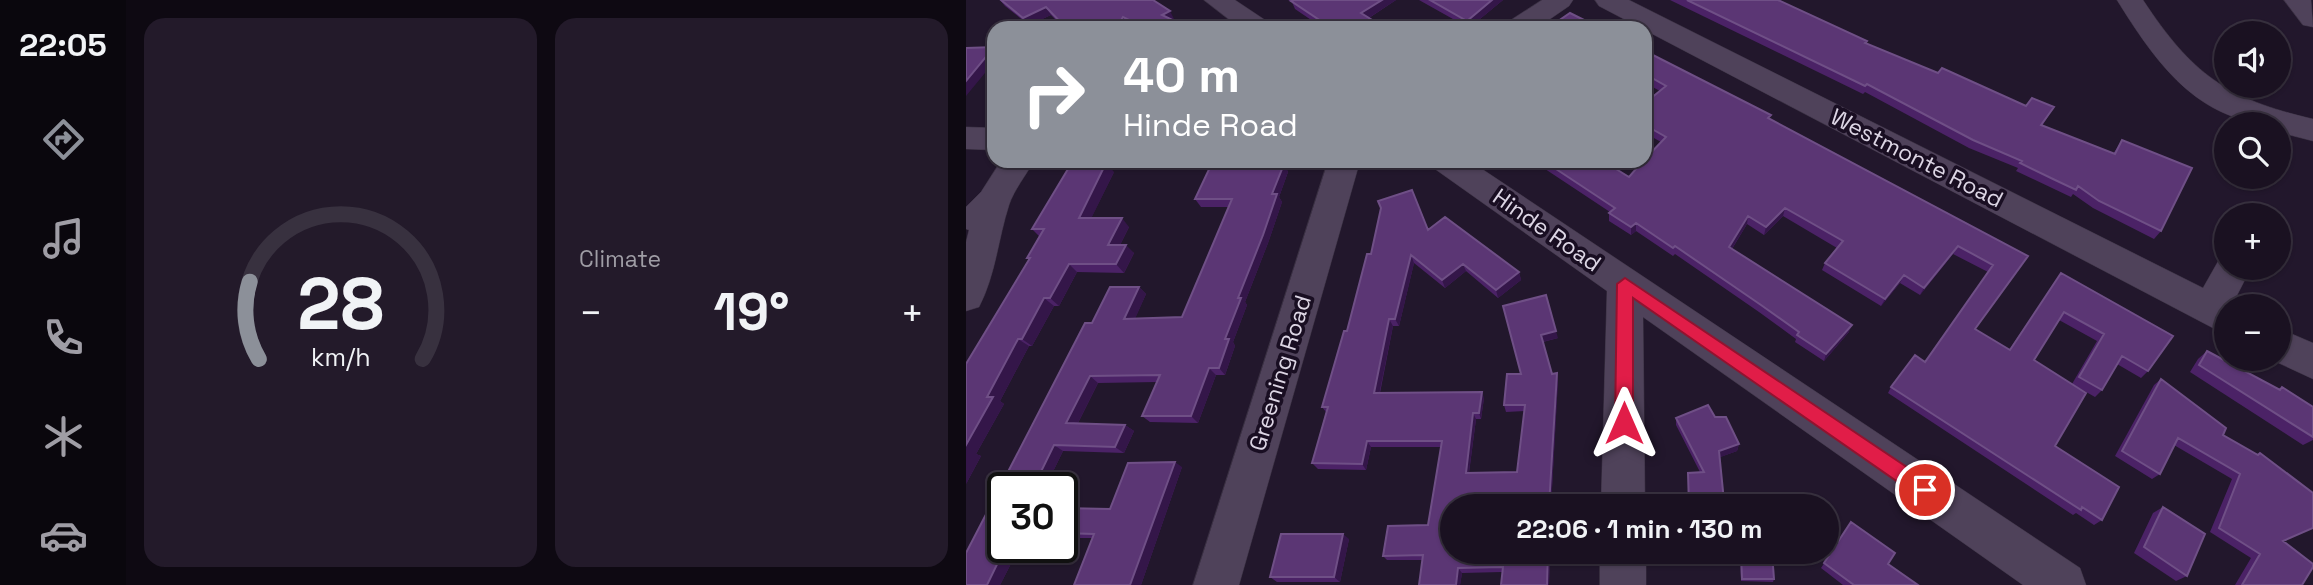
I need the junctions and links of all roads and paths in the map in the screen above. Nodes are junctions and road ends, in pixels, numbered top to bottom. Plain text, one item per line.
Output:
1 (1217, 0) edge
2 (1560, 0) edge
3 (1608, 0) edge
4 (2130, 0) edge
5 (2297, 0) edge
6 (2313, 19) edge
7 (1248, 21) edge
8 (1528, 21) edge
9 (1649, 21) edge
10 (1652, 23) edge
11 (2313, 130) edge
12 (966, 138) edge
13 (987, 139) edge
14 (1014, 168) edge
15 (1342, 168) edge
16 (1456, 168) edge
17 (993, 201) junction
18 (966, 227) edge
19 (1625, 284) junction
20 (966, 296) edge
21 (2214, 311) edge
22 (2291, 351) edge
23 (2313, 362) edge
24 (1623, 494) edge
25 (1623, 564) edge
26 (1216, 585) edge
27 (1623, 585) edge
28 (2063, 585) edge

1 - 7 street
2 - 8 street
3 - 9 street, Westmonte Road
4 - 11 street
5 - 6 street
10 - 21 street, Westmonte Road
12 - 13 street
14 - 17 street
15 - 26 street, Greening Road
16 - 19 street, Hinde Road
17 - 18 street
17 - 20 street
19 - 24 street
19 - 28 street, Hinde Road
22 - 23 street
25 - 27 street

